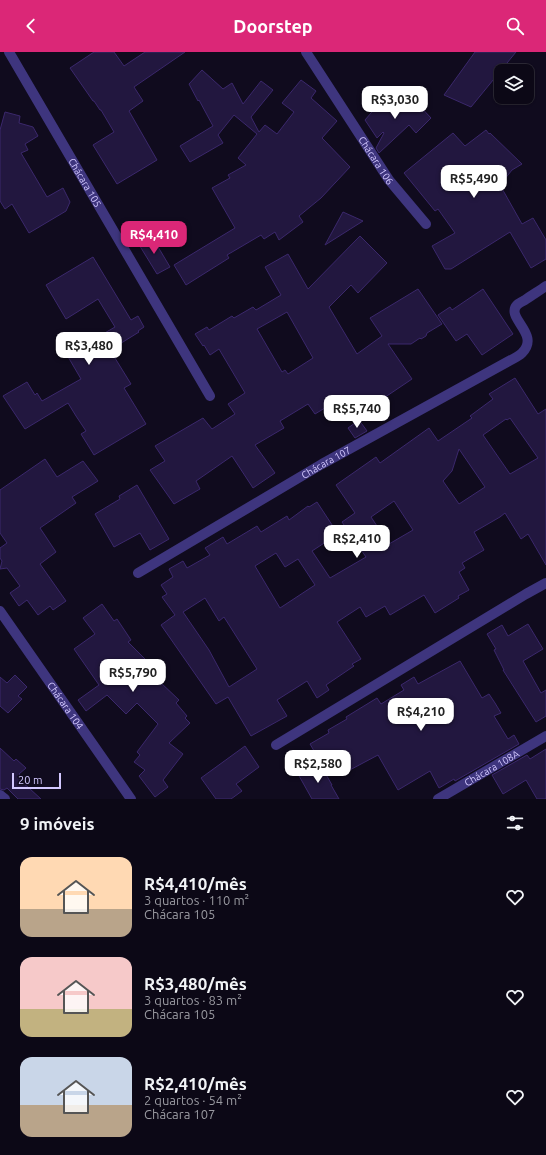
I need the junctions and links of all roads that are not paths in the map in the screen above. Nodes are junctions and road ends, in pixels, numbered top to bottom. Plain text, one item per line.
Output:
1 (9, 52) edge
2 (306, 52) edge
3 (426, 224) dead end
4 (546, 286) edge
5 (210, 396) dead end
6 (138, 573) dead end
7 (546, 583) edge
8 (0, 612) edge
9 (546, 736) edge
10 (276, 745) dead end
11 (0, 795) edge
12 (5, 799) edge
13 (131, 799) edge
14 (438, 799) edge

1 - 5 street, Chácara 105
2 - 3 street, Chácara 106
4 - 6 street, Chácara 107
7 - 10 street
8 - 13 street, Chácara 104
9 - 14 street, Chácara 108A
11 - 12 street

